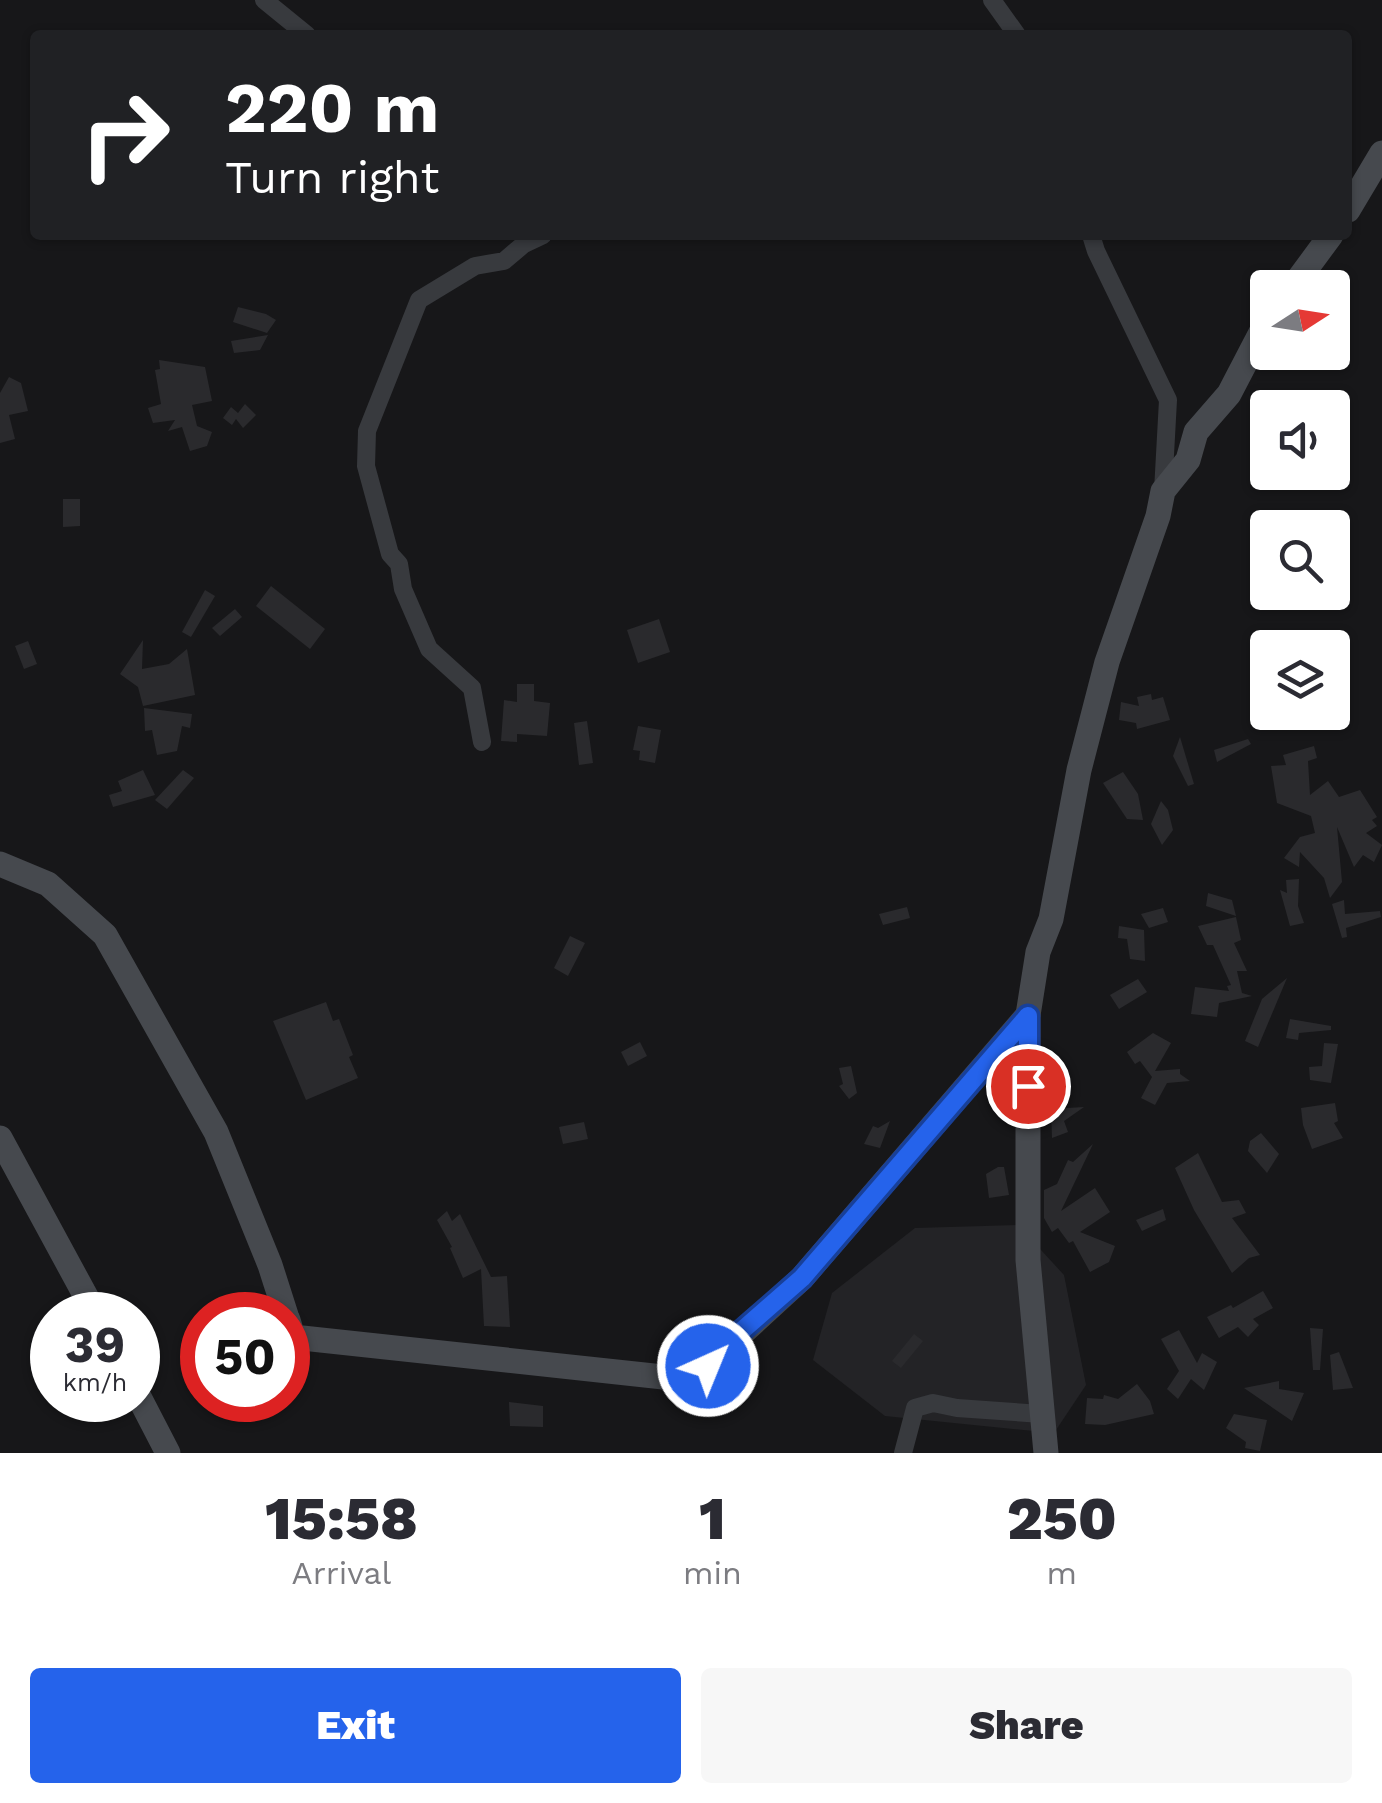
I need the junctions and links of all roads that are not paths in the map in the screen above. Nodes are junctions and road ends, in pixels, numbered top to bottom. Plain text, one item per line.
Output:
1 (264, 0) edge
2 (992, 0) edge
3 (301, 30) edge
4 (1013, 30) edge
5 (1382, 153) edge
6 (1352, 203) edge
7 (532, 240) edge
8 (1093, 240) edge
9 (1326, 240) edge
10 (1305, 270) edge
11 (1250, 354) edge
12 (1163, 491) junction
13 (482, 742) dead end
14 (0, 864) edge
15 (1028, 1016) junction
16 (0, 1138) edge
17 (84, 1292) edge
18 (279, 1292) edge
19 (310, 1339) edge
20 (1042, 1414) junction
21 (152, 1422) edge
22 (168, 1453) edge
23 (903, 1453) edge
24 (1046, 1453) edge

1 - 3 street
2 - 4 street
5 - 6 main road
7 - 13 street
8 - 12 street
9 - 10 main road
11 - 12 main road
12 - 15 main road
14 - 18 main road
15 - 19 main road
15 - 20 main road
16 - 17 main road
20 - 23 street
20 - 24 main road
21 - 22 main road

